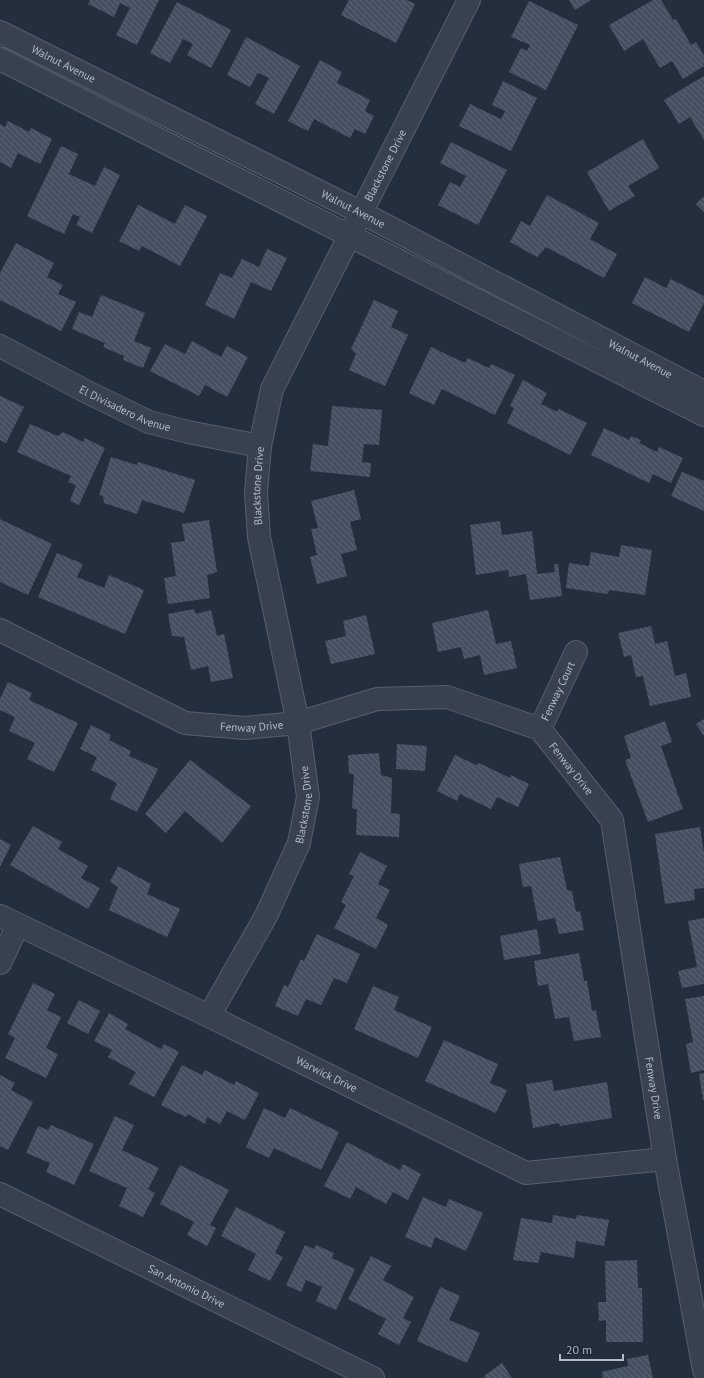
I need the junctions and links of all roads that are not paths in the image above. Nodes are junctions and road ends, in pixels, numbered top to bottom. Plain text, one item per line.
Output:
1 (469, 0) edge
2 (0, 32) edge
3 (0, 59) edge
4 (362, 213) junction
5 (351, 235) junction
6 (0, 346) edge
7 (704, 392) edge
8 (704, 415) edge
9 (260, 446) junction
10 (0, 630) edge
11 (576, 652) dead end
12 (298, 723) junction
13 (540, 729) junction
14 (9, 920) edge
15 (0, 963) edge
16 (209, 1016) junction
17 (665, 1159) junction
18 (0, 1194) edge
19 (704, 1370) edge
20 (373, 1378) edge

1 - 4 street, Blackstone Drive
2 - 4 street, Walnut Avenue
3 - 5 street, Walnut Avenue
4 - 5 street, Blackstone Drive
4 - 7 street, Walnut Avenue
5 - 8 street, Walnut Avenue
5 - 9 street, Blackstone Drive
6 - 9 street, El Divisadero Avenue
9 - 12 street, Blackstone Drive
10 - 12 street, Fenway Drive
11 - 13 street, Fenway Court
12 - 13 street, Fenway Drive
12 - 16 street, Blackstone Drive
13 - 17 street, Fenway Drive
14 - 15 street
14 - 16 street, Warwick Drive
16 - 17 street, Warwick Drive
17 - 19 street, Fenway Drive
18 - 20 street, San Antonio Drive

